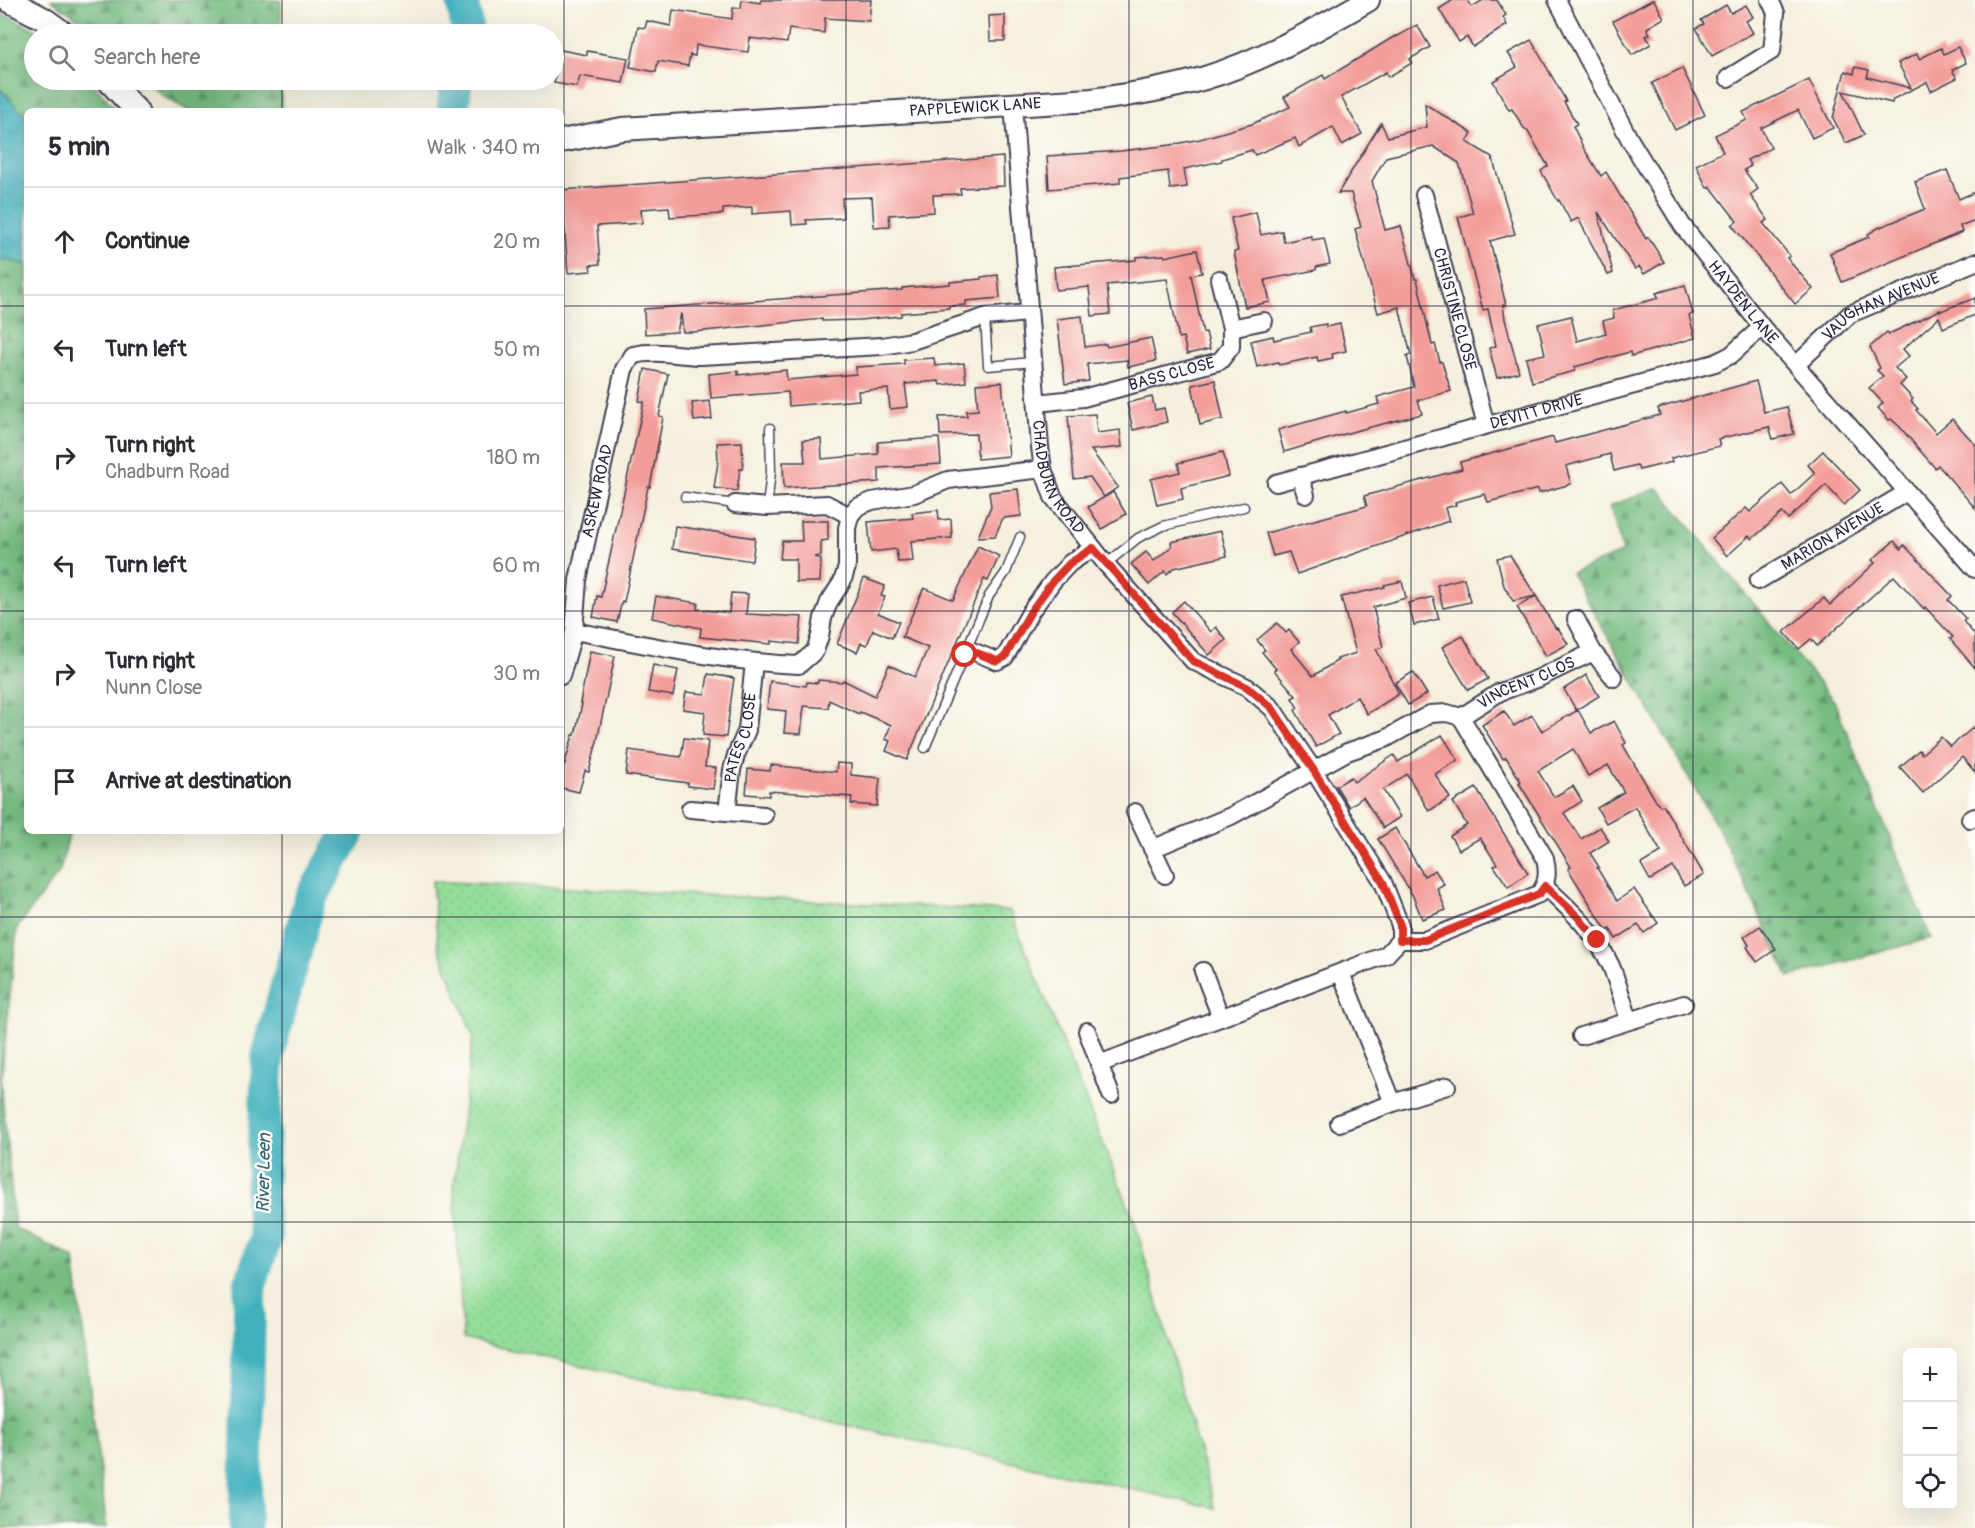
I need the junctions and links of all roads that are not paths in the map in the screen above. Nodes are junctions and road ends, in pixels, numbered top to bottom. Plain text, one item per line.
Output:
1 (8, 0) edge
2 (1368, 0) edge
3 (1557, 0) edge
4 (1770, 0) edge
5 (51, 24) edge
6 (1728, 78) dead end
7 (117, 90) edge
8 (1013, 105) junction
9 (134, 108) edge
10 (564, 140) edge
11 (1424, 195) dead end
12 (1975, 262) edge
13 (1219, 279) dead end
14 (1029, 313) junction
15 (984, 317) junction
16 (1264, 321) dead end
17 (1762, 327) junction
18 (1231, 328) junction
19 (1033, 362) junction
20 (1796, 364) junction
21 (1037, 403) junction
22 (1486, 426) junction
23 (770, 428) dead end
24 (1043, 469) junction
25 (1300, 476) junction
26 (1276, 483) dead end
27 (1907, 492) junction
28 (1306, 495) dead end
29 (685, 496) dead end
30 (735, 504) joint
31 (767, 507) junction
32 (1244, 507) dead end
33 (850, 516) junction
34 (1020, 537) dead end
35 (1093, 548) junction
36 (1106, 564) junction
37 (1975, 569) edge
38 (1758, 581) dead end
39 (1576, 619) dead end
40 (574, 631) junction
41 (967, 649) junction
42 (1593, 652) junction
43 (754, 662) junction
44 (564, 666) edge
45 (1614, 678) dead end
46 (1461, 717) junction
47 (926, 748) dead end
48 (1314, 771) junction
49 (690, 809) dead end
50 (727, 812) junction
51 (1135, 812) dead end
52 (764, 815) dead end
53 (1152, 849) junction
54 (1165, 875) dead end
55 (1545, 886) junction
56 (1400, 940) junction
57 (1203, 971) dead end
58 (1341, 973) junction
59 (1684, 1004) dead end
60 (1221, 1018) junction
61 (1629, 1020) junction
62 (1087, 1031) dead end
63 (1581, 1036) dead end
64 (1099, 1064) junction
65 (1447, 1086) dead end
66 (1111, 1095) dead end
67 (1393, 1102) junction
68 (1339, 1123) dead end

1 - 5 street
2 - 8 street, PAPPLEWICK LANE
3 - 17 street, HAYDEN LANE
4 - 6 street
7 - 9 street
8 - 10 street, PAPPLEWICK LANE
8 - 14 street, CHADBURN ROAD
11 - 22 street, CHRISTINE CLOSE
12 - 20 street, VAUGHAN AVENUE
13 - 18 street, BASS CLOSE
14 - 15 street
14 - 19 street, CHADBURN ROAD
15 - 19 lane
15 - 40 street, ASKEW ROAD
16 - 18 street
17 - 20 street, HAYDEN LANE
17 - 22 street, DEVITT DRIVE
18 - 21 street, BASS CLOSE
19 - 21 street, CHADBURN ROAD
20 - 27 street, HAYDEN LANE
21 - 24 street, CHADBURN ROAD
22 - 25 street, DEVITT DRIVE
23 - 31 lane
24 - 33 street
24 - 35 street, CHADBURN ROAD
25 - 26 street, DEVITT DRIVE
25 - 28 street
27 - 37 street, HAYDEN LANE
27 - 38 street, MARION AVENUE
29 - 30 lane
30 - 31 street
31 - 33 street
32 - 36 lane
33 - 43 street
34 - 41 lane
35 - 36 street, CHADBURN ROAD
35 - 41 street
36 - 48 street, CHADBURN ROAD
39 - 42 street
40 - 43 street
40 - 44 street, ASKEW ROAD
41 - 47 lane
42 - 45 street
42 - 46 street, VINCENT CLOS
43 - 50 street, PATES CLOSE
46 - 48 street
46 - 55 street
48 - 53 street
48 - 56 street, CHADBURN ROAD
49 - 50 street
50 - 52 street
51 - 53 street
53 - 54 street
55 - 56 street
55 - 61 street
56 - 58 street
57 - 60 street
58 - 60 street
58 - 67 street
59 - 61 street
60 - 64 street
61 - 63 street
62 - 64 street
64 - 66 street
65 - 67 street
67 - 68 street

